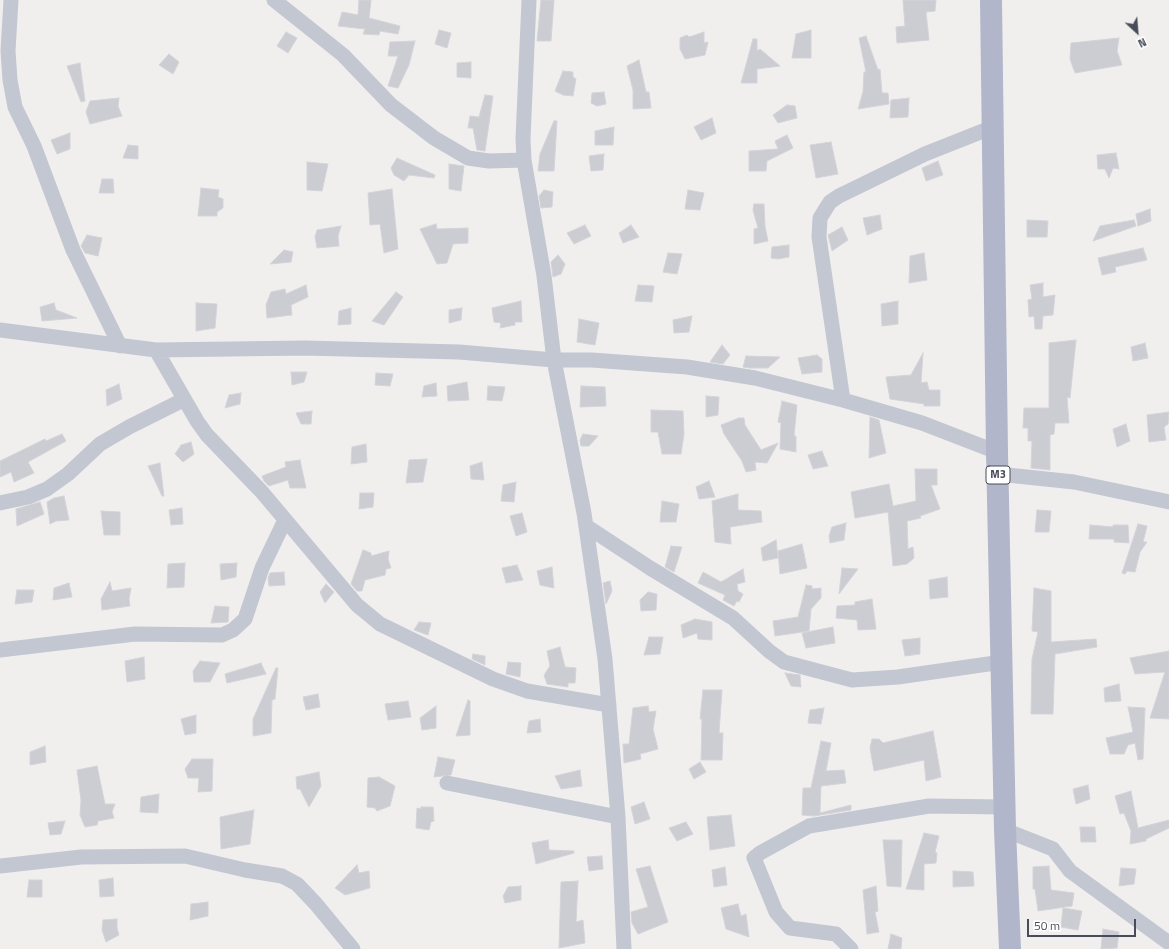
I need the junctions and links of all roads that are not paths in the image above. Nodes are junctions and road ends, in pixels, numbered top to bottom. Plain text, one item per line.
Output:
1 (11, 0) edge
2 (274, 0) edge
3 (529, 0) edge
4 (991, 0) edge
5 (993, 127) junction
6 (524, 160) junction
7 (0, 330) edge
8 (120, 346) junction
9 (156, 350) junction
10 (554, 360) junction
11 (184, 400) junction
12 (843, 400) junction
13 (997, 463) junction
14 (1169, 502) edge
15 (0, 503) edge
16 (285, 520) junction
17 (586, 526) junction
18 (0, 650) edge
19 (1002, 662) junction
20 (609, 705) junction
21 (447, 783) dead end
22 (1004, 807) junction
23 (618, 817) junction
24 (1005, 830) junction
25 (0, 866) edge
26 (1169, 943) edge
27 (353, 949) edge
28 (624, 949) edge
29 (851, 949) edge
30 (1010, 949) edge

1 - 8 street
2 - 6 street
3 - 6 street
4 - 5 main road, M3
5 - 12 street
5 - 13 main road, M3
6 - 10 street
7 - 8 street
8 - 9 street
9 - 10 street
9 - 11 street
10 - 12 street
10 - 17 street
11 - 15 street
11 - 16 street
12 - 13 street
13 - 14 street
13 - 19 main road, M3
16 - 18 street
16 - 20 street
17 - 19 street
17 - 20 street
19 - 22 main road, M3
20 - 23 street
21 - 23 street
22 - 24 main road, M3
22 - 29 street
23 - 28 street
24 - 26 street
24 - 30 main road, M3
25 - 27 street

